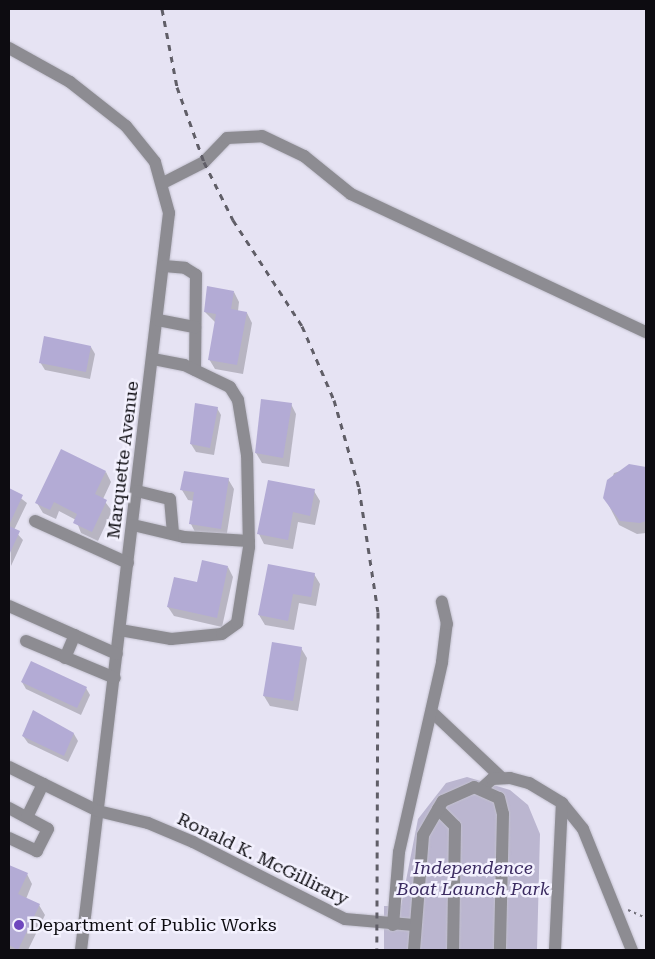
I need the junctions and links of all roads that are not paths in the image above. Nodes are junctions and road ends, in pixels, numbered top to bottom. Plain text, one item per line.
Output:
1 (9, 48) edge
2 (163, 183) junction
3 (164, 266) junction
4 (158, 320) junction
5 (195, 327) junction
6 (646, 332) edge
7 (153, 359) junction
8 (195, 370) junction
9 (137, 491) junction
10 (35, 521) dead end
11 (133, 525) junction
12 (172, 534) junction
13 (249, 541) junction
14 (128, 563) junction
15 (442, 602) dead end
16 (9, 606) edge
17 (120, 630) junction
18 (75, 635) junction
19 (26, 641) dead end
20 (118, 654) junction
21 (65, 658) junction
22 (114, 678) junction
23 (434, 714) junction
24 (9, 767) edge
25 (502, 778) junction
26 (43, 784) junction
27 (481, 789) junction
28 (562, 803) junction
29 (9, 808) edge
30 (438, 808) junction
31 (98, 811) junction
32 (27, 817) junction
33 (9, 838) edge
34 (393, 924) junction
35 (414, 925) junction
36 (81, 950) edge
37 (414, 950) edge
38 (453, 950) edge
39 (500, 950) edge
40 (555, 950) edge
41 (632, 950) edge

1 - 2 street, Marquette Avenue
2 - 3 street, Marquette Avenue
2 - 6 street
3 - 4 street, Marquette Avenue
3 - 5 street
4 - 5 street
4 - 7 street, Marquette Avenue
5 - 8 street
7 - 8 street
7 - 9 street, Marquette Avenue
8 - 13 street
9 - 11 street, Marquette Avenue
9 - 12 street
10 - 14 street
11 - 12 street
11 - 14 street, Marquette Avenue
12 - 13 street
13 - 17 street
14 - 17 street, Marquette Avenue
15 - 23 street
16 - 18 street
17 - 20 street, Marquette Avenue
18 - 20 street
18 - 21 street
19 - 21 street
20 - 22 street, Marquette Avenue
21 - 22 street
22 - 31 street, Marquette Avenue
23 - 25 street
23 - 34 street
24 - 26 street, Ronald K. McGillirary
25 - 27 street
25 - 28 street
26 - 31 street, Ronald K. McGillirary
26 - 32 street
27 - 30 street
27 - 39 street
28 - 40 street
28 - 41 street
29 - 32 street
30 - 35 street
30 - 38 street
31 - 34 street, Ronald K. McGillirary
31 - 36 street, Marquette Avenue
32 - 33 street
34 - 35 street, Ronald K. McGillirary
35 - 37 street

